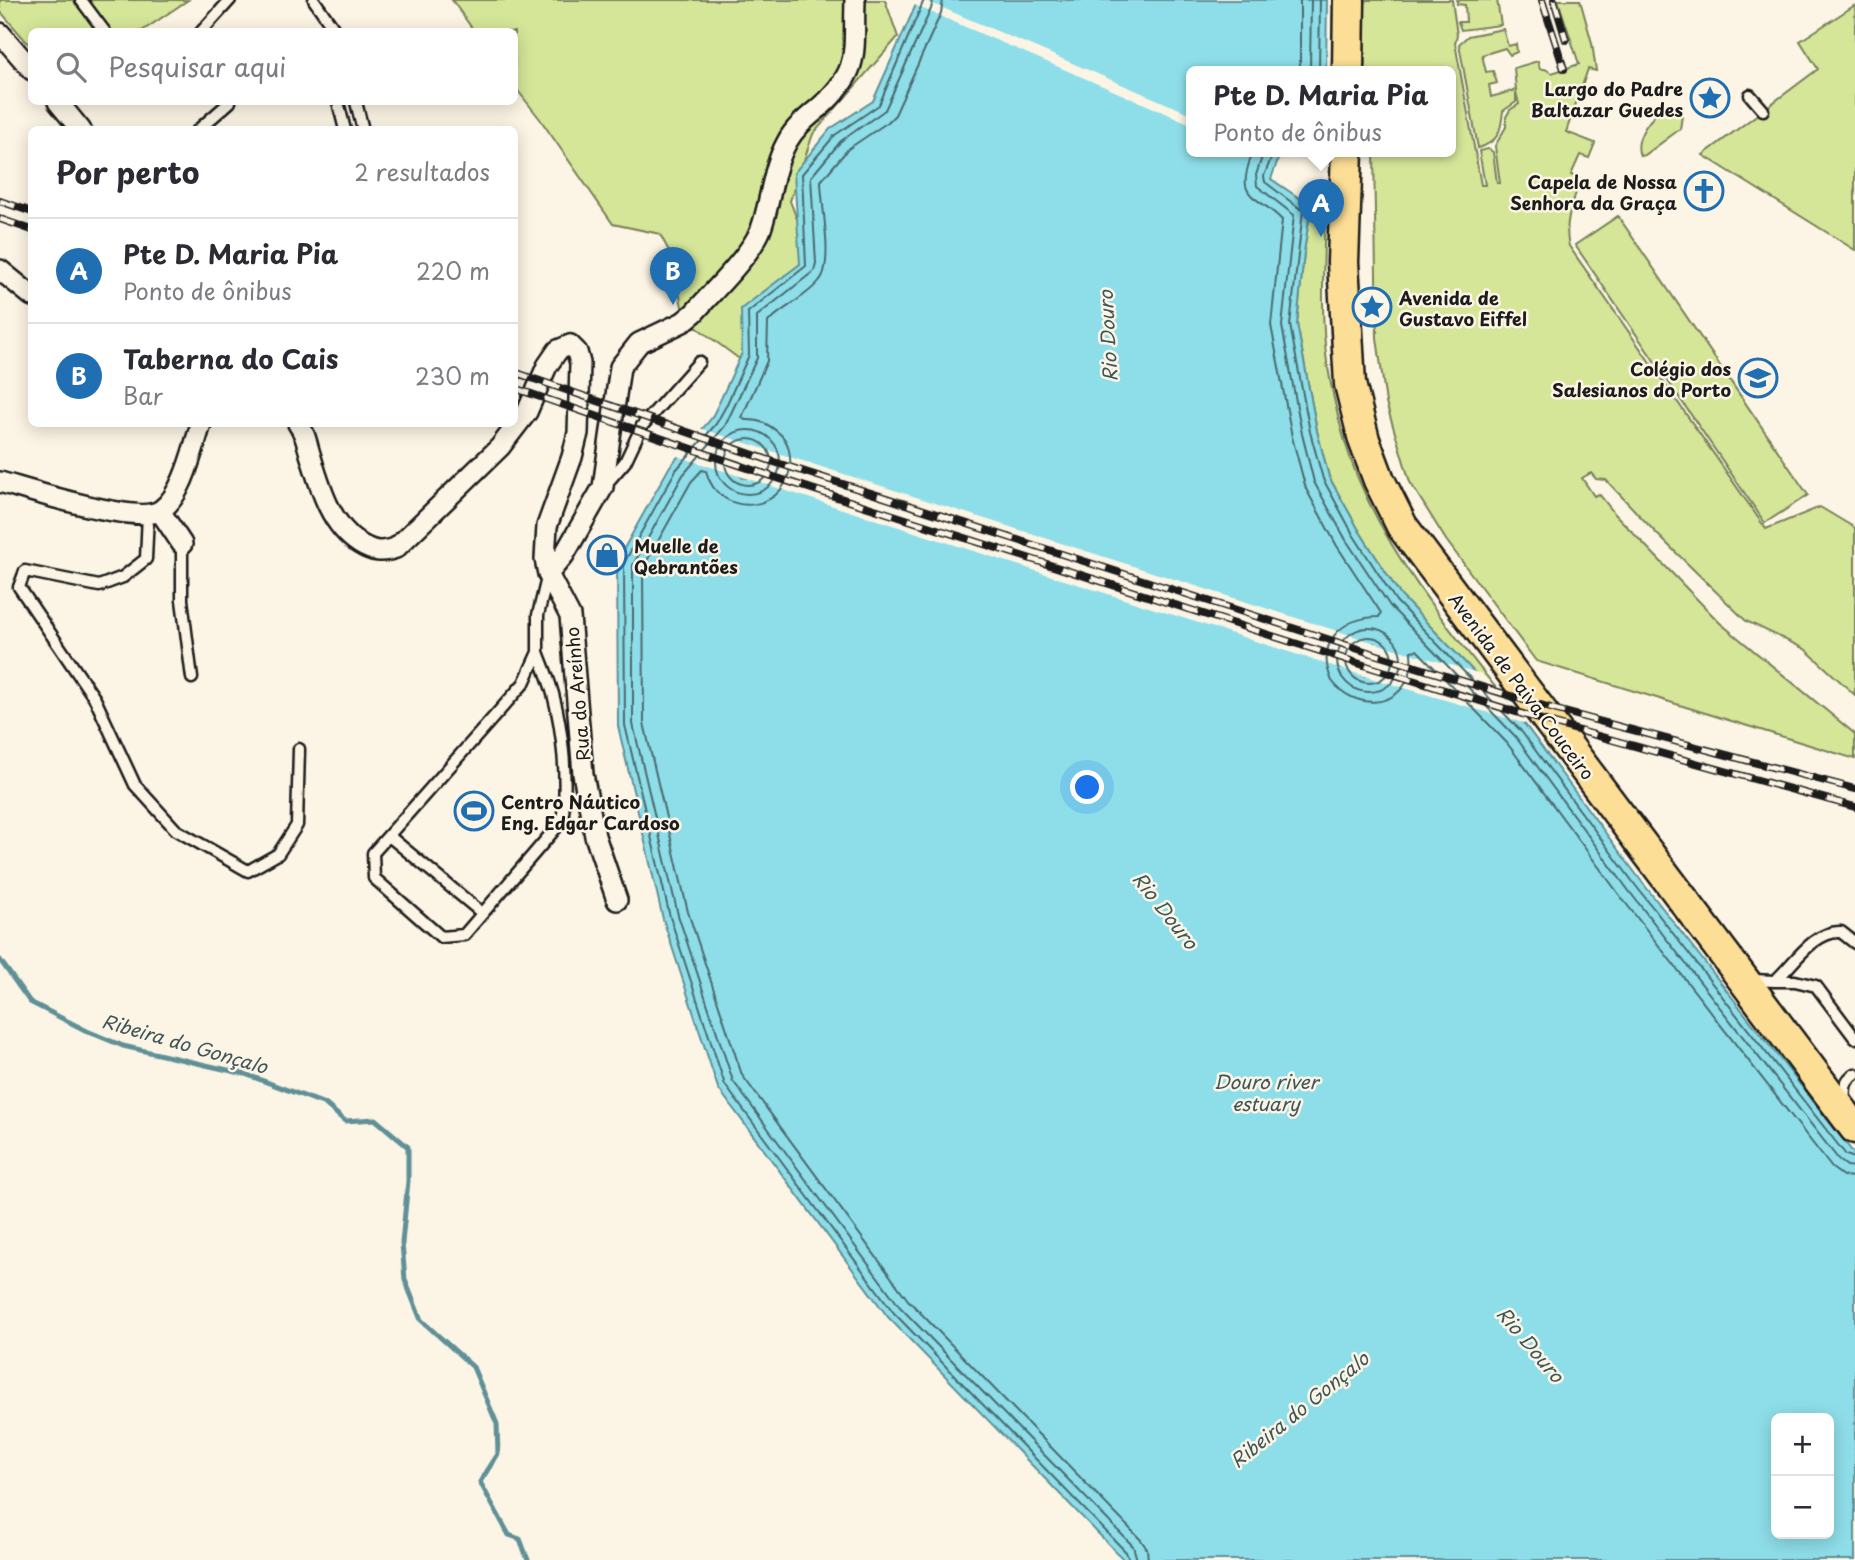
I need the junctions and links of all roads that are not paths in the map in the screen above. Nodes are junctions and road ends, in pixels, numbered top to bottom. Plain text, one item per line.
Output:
1 (81, 0) edge
2 (230, 0) edge
3 (314, 0) edge
4 (855, 0) edge
5 (1349, 0) edge
6 (102, 28) edge
7 (205, 28) edge
8 (333, 28) edge
9 (0, 33) edge
10 (28, 65) edge
11 (1348, 66) edge
12 (1750, 95) dead end
13 (60, 105) edge
14 (227, 105) edge
15 (339, 105) edge
16 (357, 105) edge
17 (1763, 110) dead end
18 (78, 126) edge
19 (203, 126) edge
20 (344, 126) edge
21 (362, 126) edge
22 (1347, 157) edge
23 (0, 270) edge
24 (28, 293) edge
25 (699, 362) dead end
26 (518, 424) edge
27 (200, 427) edge
28 (299, 427) edge
29 (515, 427) edge
30 (0, 482) edge
31 (603, 487) junction
32 (154, 513) junction
33 (182, 544) joint
34 (548, 574) junction
35 (538, 652) junction
36 (192, 678) dead end
37 (299, 749) dead end
38 (389, 836) junction
39 (618, 900) dead end
40 (482, 913) junction
41 (1855, 943) edge
42 (1741, 974) junction
43 (1775, 981) junction
44 (1855, 1038) edge
45 (1855, 1068) edge
46 (1852, 1075) edge
47 (1850, 1122) edge

1 - 6 lane
2 - 7 lane
3 - 8 lane
4 - 31 street
5 - 11 main road
9 - 10 street
12 - 17 lane
13 - 18 street
14 - 19 lane
15 - 20 lane
16 - 21 lane
22 - 42 main road, Avenida de Paiva Couceiro
23 - 24 street
25 - 31 lane
26 - 34 street
27 - 32 street
28 - 29 street
30 - 32 street
31 - 34 street
32 - 33 street
32 - 37 lane
33 - 36 lane
34 - 35 lane
34 - 39 street, Rua do Areínho
35 - 38 lane
35 - 40 lane
38 - 40 lane
38 - 40 lane
41 - 43 lane
42 - 43 lane
42 - 47 main road, Avenida de Paiva Couceiro
43 - 44 lane
45 - 46 lane
46 - 47 lane

